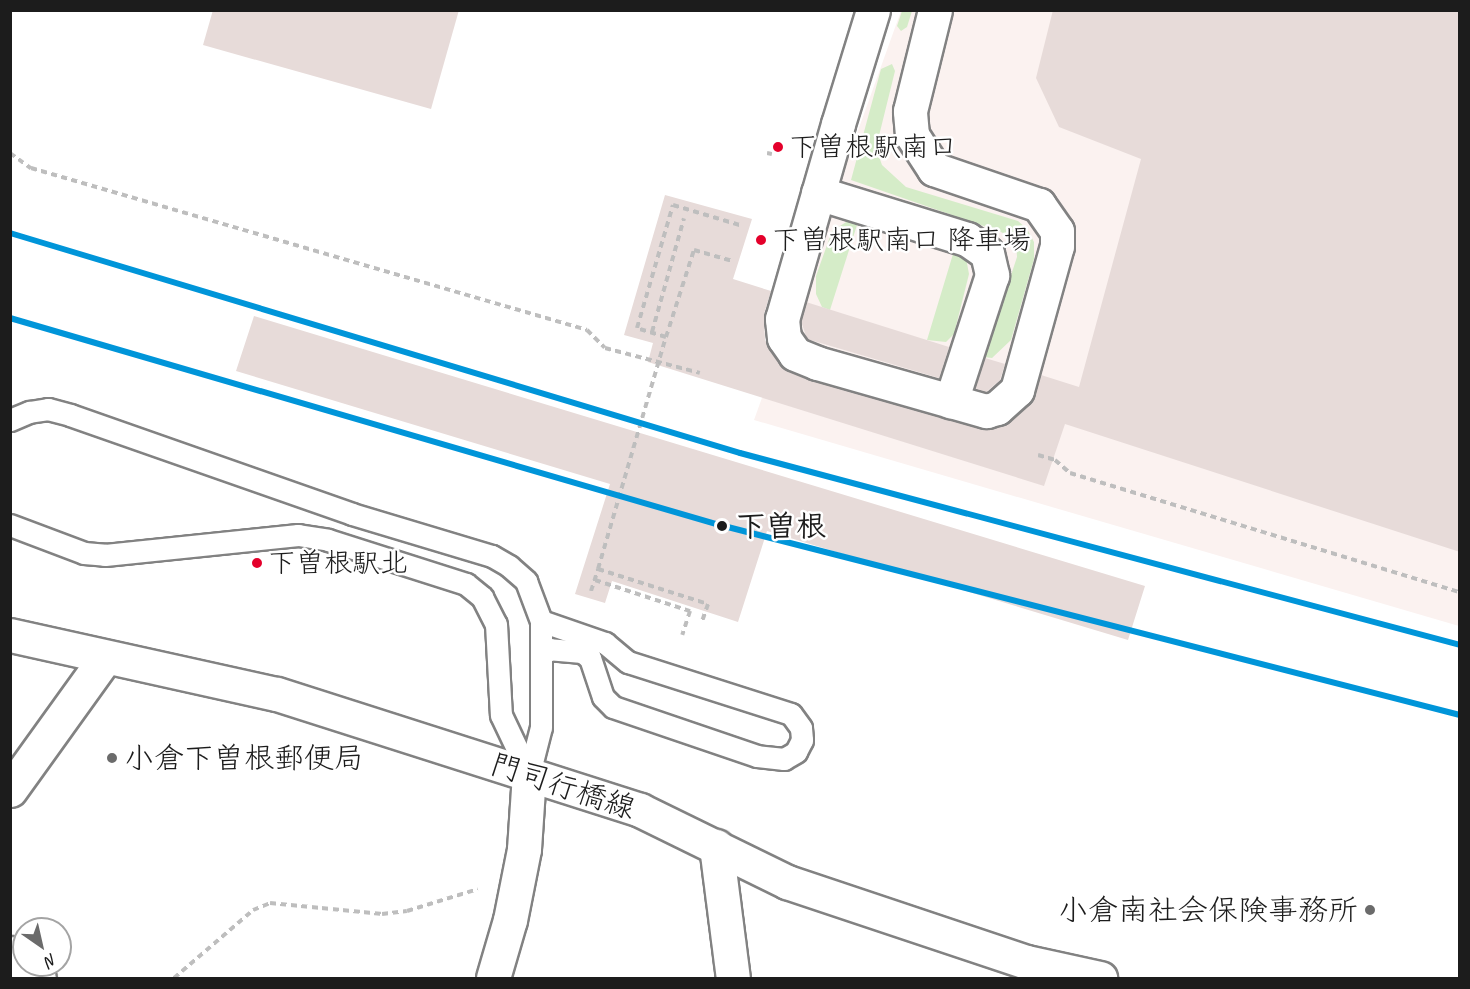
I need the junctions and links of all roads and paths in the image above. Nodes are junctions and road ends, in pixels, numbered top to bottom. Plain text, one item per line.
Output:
1 (873, 10) edge
2 (935, 10) edge
3 (10, 153) edge
4 (818, 193) junction
5 (687, 209) junction
6 (743, 226) dead end
7 (732, 261) dead end
8 (652, 332) junction
9 (666, 337) junction
10 (700, 373) dead end
11 (951, 401) junction
12 (10, 420) edge
13 (1038, 455) dead end
14 (10, 525) edge
15 (598, 569) junction
16 (595, 580) junction
17 (591, 591) dead end
18 (1460, 592) edge
19 (541, 621) junction
20 (702, 621) dead end
21 (682, 635) dead end
22 (10, 636) edge
23 (541, 655) junction
24 (104, 659) junction
25 (628, 662) junction
26 (600, 684) junction
27 (529, 774) junction
28 (10, 790) edge
29 (716, 846) junction
30 (478, 889) dead end
31 (10, 953) edge
32 (39, 978) edge
33 (174, 978) edge
34 (493, 978) edge
35 (733, 978) edge
36 (1100, 978) edge

1 - 4 street
2 - 11 street
3 - 10 path
4 - 11 street
4 - 11 street
5 - 6 path
5 - 8 path
5 - 8 path, bridge
7 - 9 path
8 - 9 path, bridge
9 - 15 path, bridge
12 - 19 lane
13 - 18 path
14 - 27 lane
15 - 16 path
15 - 20 path
16 - 17 path
16 - 21 path
19 - 23 lane
19 - 25 lane
22 - 24 street, 門司行橋線
23 - 26 lane
23 - 27 lane
24 - 27 street, 門司行橋線
24 - 28 street
25 - 26 lane
25 - 26 lane
27 - 29 street, 門司行橋線
27 - 34 street
29 - 35 street
29 - 36 street, 門司行橋線
30 - 33 path
31 - 32 street

